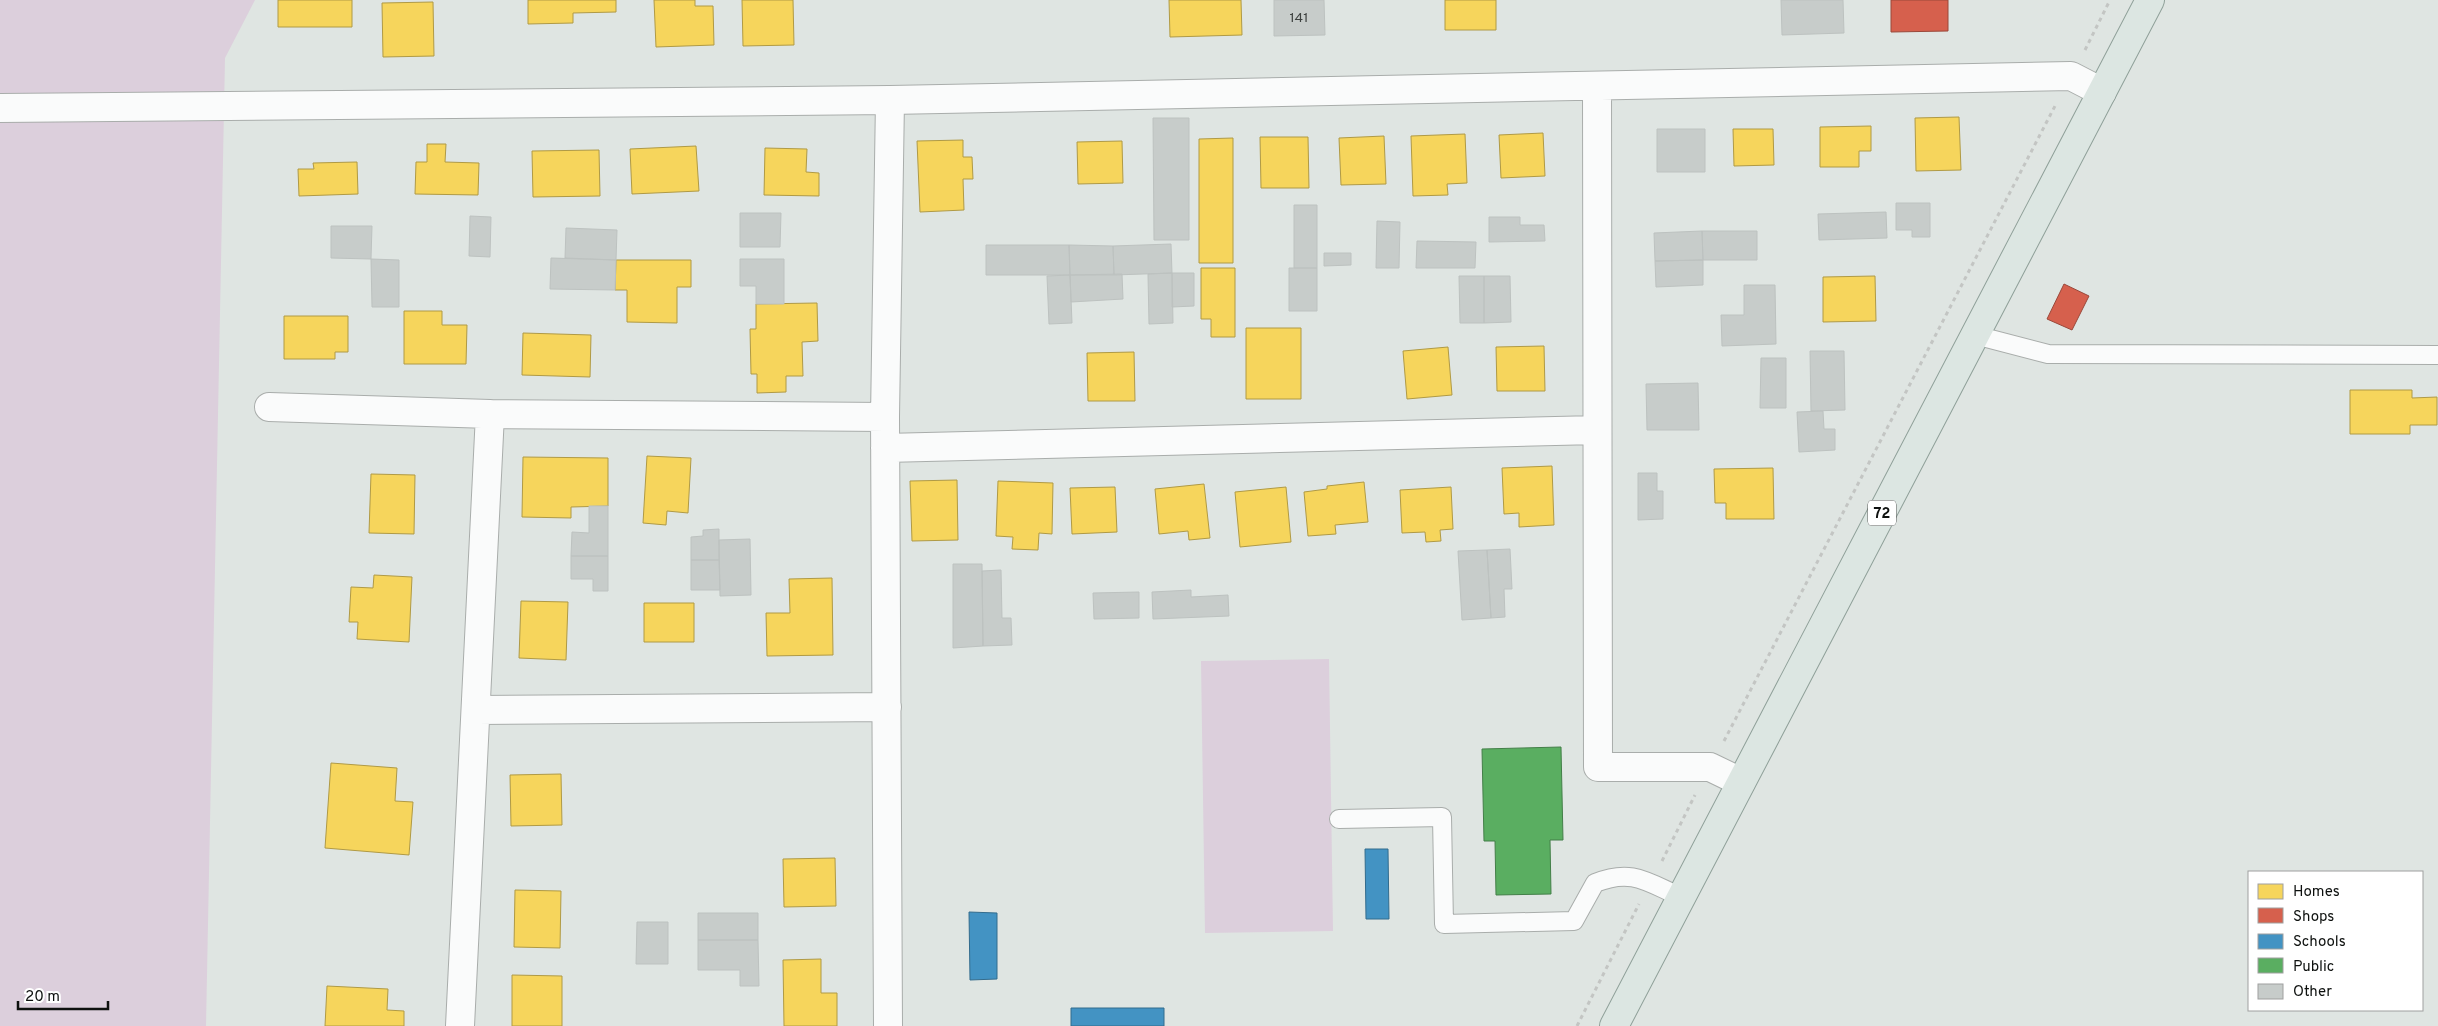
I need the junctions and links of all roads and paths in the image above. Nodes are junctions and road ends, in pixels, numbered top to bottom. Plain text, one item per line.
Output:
1 (2110, 0) edge
2 (2150, 0) edge
3 (2071, 76) junction
4 (1597, 87) junction
5 (2102, 92) junction
6 (890, 100) junction
7 (0, 108) edge
8 (1975, 335) junction
9 (2438, 355) edge
10 (269, 407) dead end
11 (490, 414) junction
12 (885, 417) junction
13 (1597, 430) junction
14 (885, 448) junction
15 (887, 707) junction
16 (477, 710) junction
17 (1710, 767) junction
18 (1741, 782) junction
19 (1339, 819) dead end
20 (1650, 883) junction
21 (1681, 897) junction
22 (460, 1026) edge
23 (888, 1026) edge
24 (1577, 1026) edge
25 (1614, 1026) edge

1 - 3 path
2 - 5 main road, 72
3 - 4 street
3 - 5 street
3 - 17 path
4 - 6 street
4 - 13 street
5 - 8 main road, 72
6 - 7 street
6 - 12 street
8 - 9 lane
8 - 18 main road, 72
10 - 11 street
11 - 12 street
11 - 16 street
12 - 14 street
13 - 14 street
13 - 17 street
14 - 15 street
15 - 16 street
15 - 23 street
16 - 22 street
17 - 18 street
17 - 20 path
18 - 21 main road, 72
19 - 20 lane
20 - 21 lane
20 - 24 path
21 - 25 main road, 72

